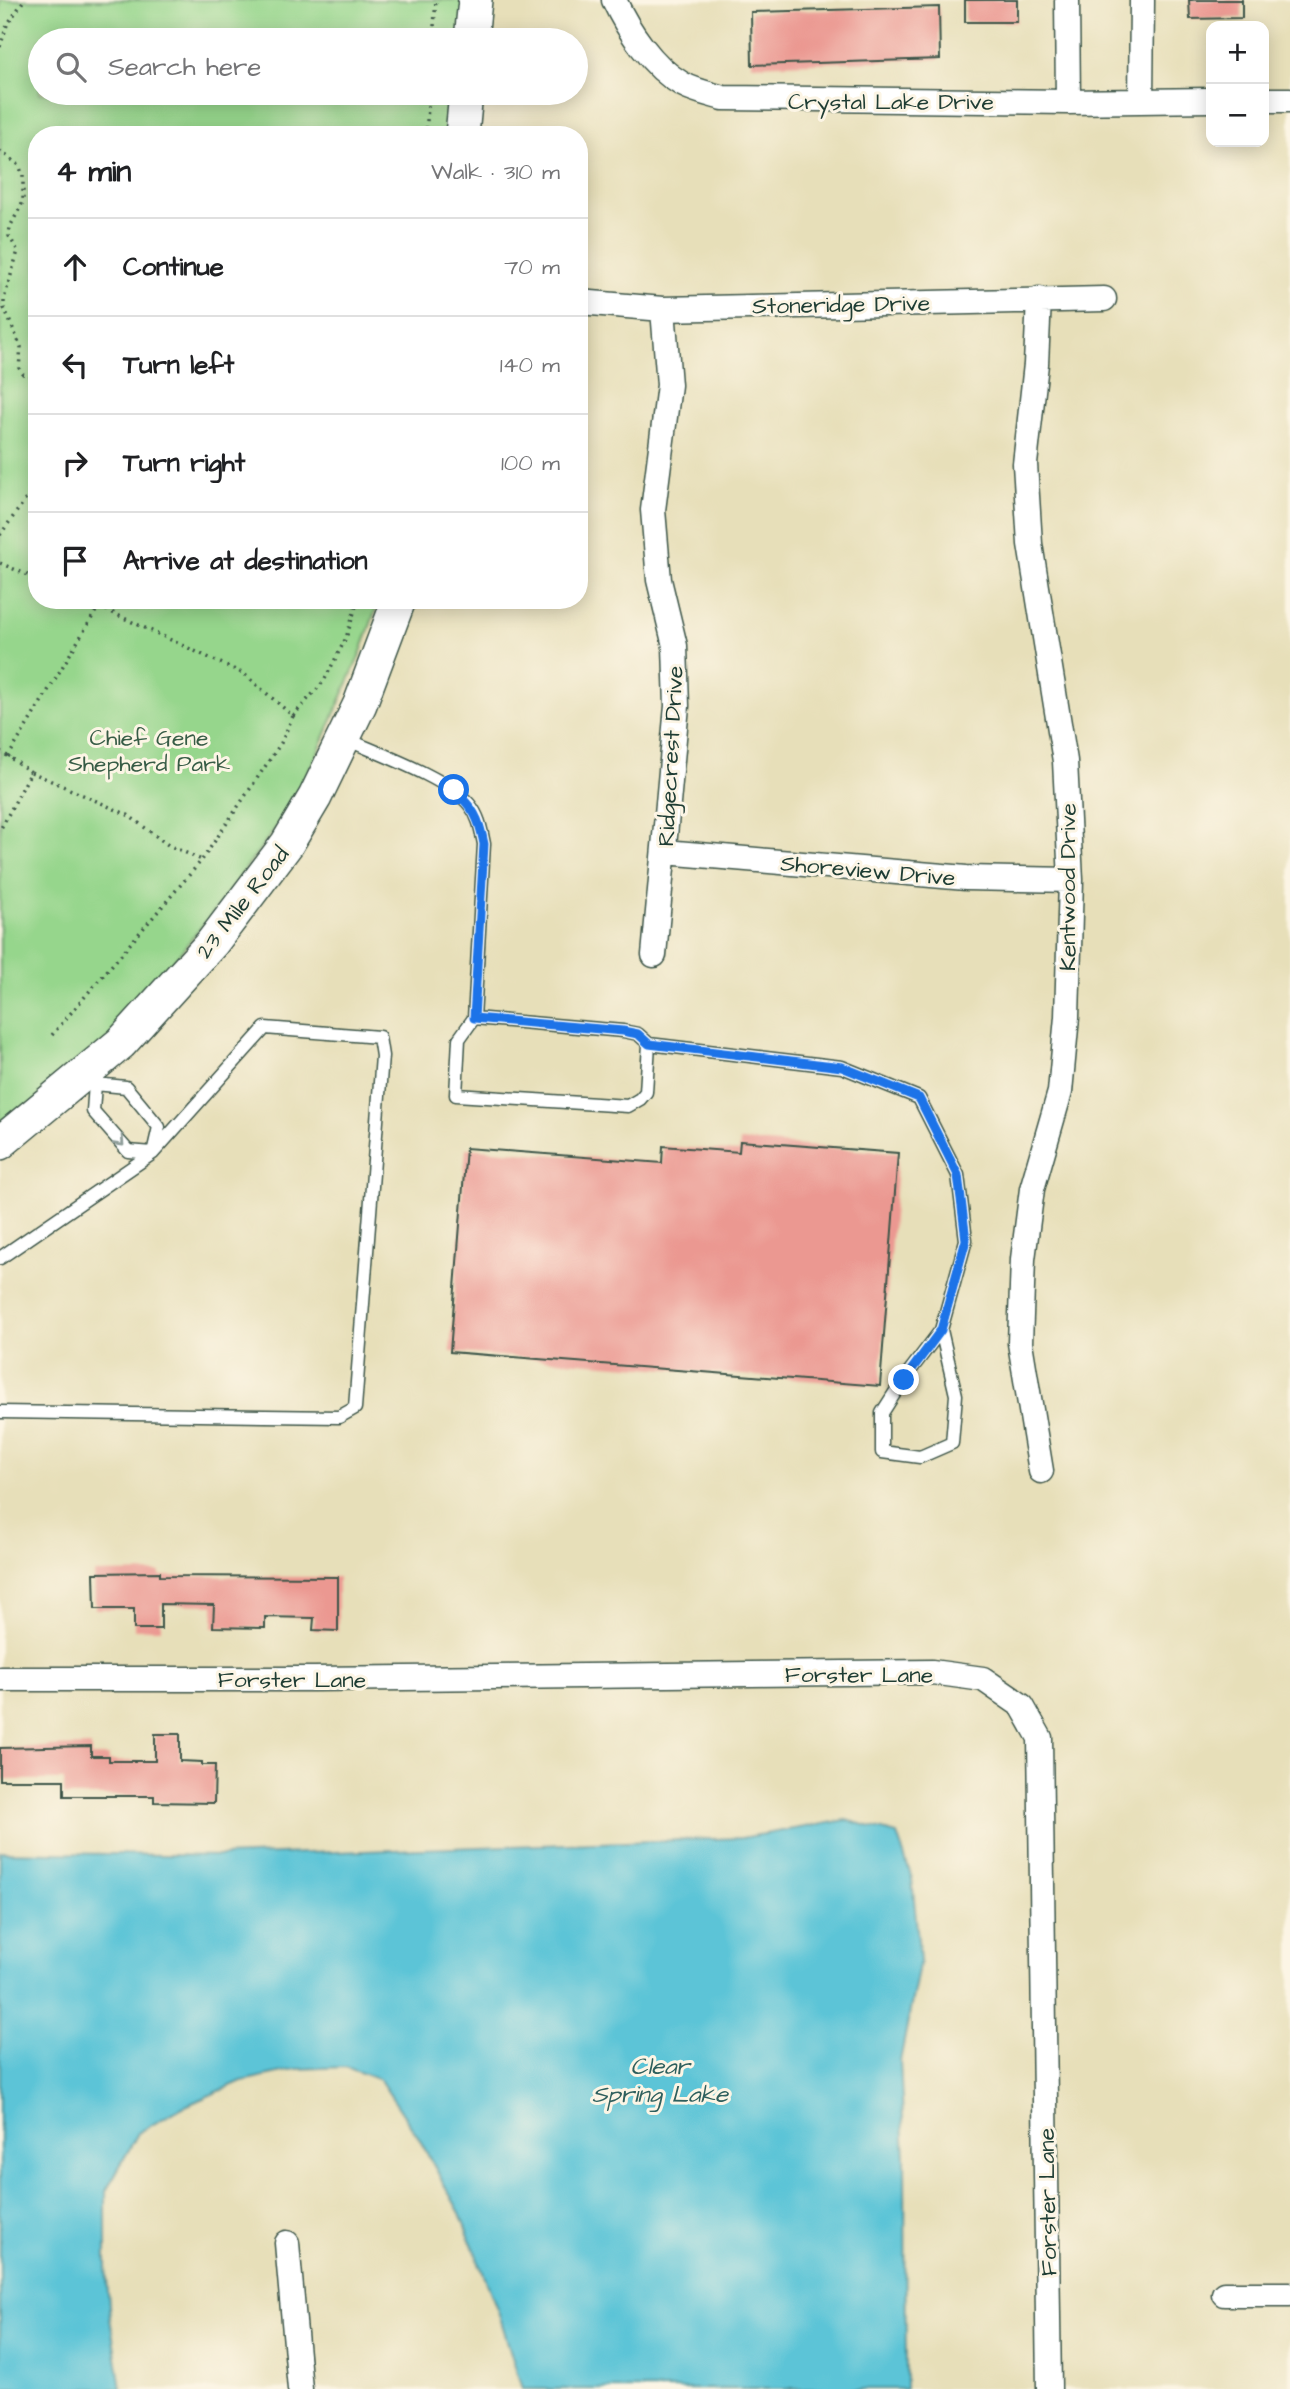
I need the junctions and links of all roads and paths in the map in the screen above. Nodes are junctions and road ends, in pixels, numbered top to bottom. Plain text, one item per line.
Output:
1 (24, 0) edge
2 (436, 0) edge
3 (475, 0) edge
4 (614, 0) edge
5 (1067, 0) edge
6 (1142, 0) edge
7 (434, 28) edge
8 (472, 28) edge
9 (0, 47) edge
10 (1206, 100) edge
11 (1269, 100) edge
12 (1290, 100) edge
13 (1141, 101) junction
14 (1068, 102) junction
15 (428, 105) edge
16 (465, 105) edge
17 (427, 126) edge
18 (463, 126) edge
19 (0, 151) edge
20 (1039, 299) junction
21 (1104, 299) dead end
22 (588, 303) edge
23 (663, 309) junction
24 (28, 375) edge
25 (28, 493) edge
26 (0, 535) edge
27 (0, 563) edge
28 (28, 575) edge
29 (98, 609) edge
30 (103, 609) edge
31 (355, 609) edge
32 (395, 609) edge
33 (293, 716) junction
34 (344, 738) junction
35 (0, 751) edge
36 (8, 757) junction
37 (31, 772) junction
38 (0, 830) edge
39 (665, 852) junction
40 (202, 860) junction
41 (1071, 880) junction
42 (654, 955) dead end
43 (474, 1018) junction
44 (52, 1035) dead end
45 (649, 1044) junction
46 (90, 1078) junction
47 (0, 1143) edge
48 (153, 1153) junction
49 (0, 1258) edge
50 (941, 1330) junction
51 (0, 1412) edge
52 (1041, 1471) dead end
53 (0, 1679) edge
54 (287, 2243) dead end
55 (1224, 2294) dead end
56 (1290, 2294) edge
57 (300, 2389) edge
58 (1049, 2389) edge

1 - 9 path
2 - 7 path
3 - 8 main road
4 - 14 street, Crystal Lake Drive
5 - 14 street
6 - 13 street
10 - 13 street, Crystal Lake Drive
11 - 12 street
13 - 14 street, Crystal Lake Drive
15 - 17 path
16 - 18 main road
19 - 24 path
20 - 21 street, Stoneridge Drive
20 - 23 street, Stoneridge Drive
20 - 41 street, Kentwood Drive
22 - 23 street, Stoneridge Drive
23 - 39 street, Ridgecrest Drive
25 - 26 path
27 - 28 path
29 - 36 path
30 - 33 path
31 - 33 path
32 - 34 main road, 23 Mile Road
33 - 40 path
34 - 43 lane
34 - 46 main road, 23 Mile Road
35 - 36 path
36 - 37 path
37 - 38 path
37 - 40 path
39 - 41 street, Shoreview Drive
39 - 42 street, Ridgecrest Drive
40 - 44 path
41 - 52 street, Kentwood Drive
43 - 45 lane
43 - 45 lane
45 - 50 lane
46 - 47 main road, 23 Mile Road
46 -> 48 lane
46 - 48 lane
48 - 49 lane
48 - 51 lane
50 - 50 lane
53 - 58 street, Forster Lane
54 - 57 street
55 - 56 street

